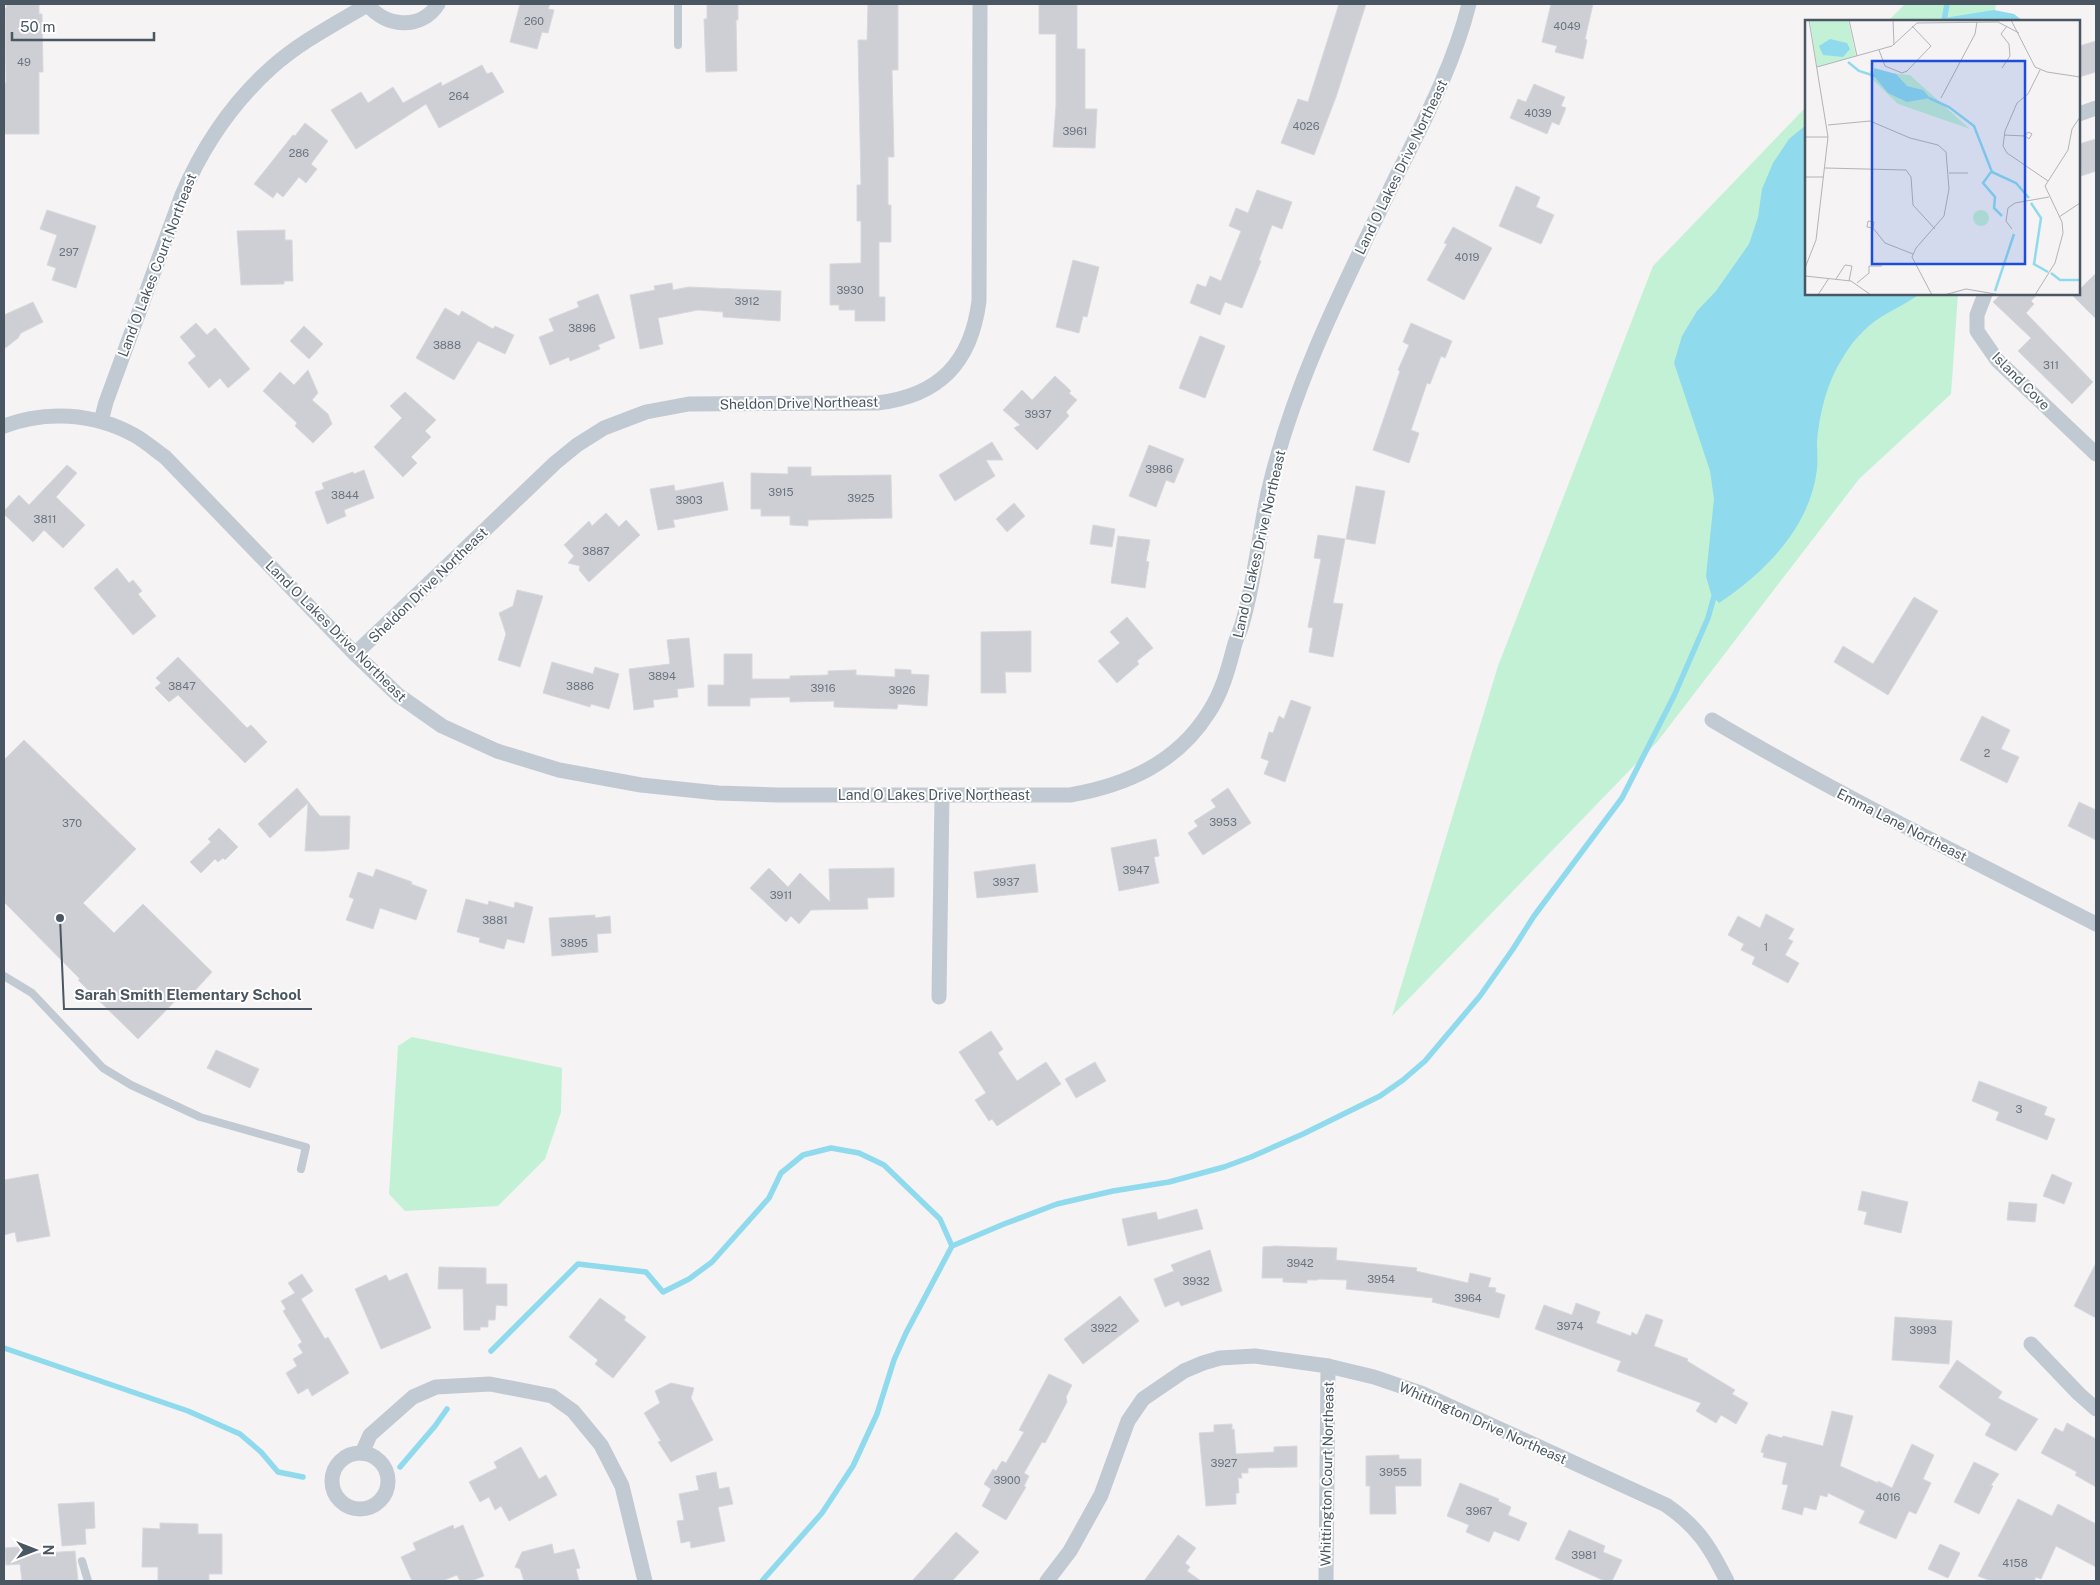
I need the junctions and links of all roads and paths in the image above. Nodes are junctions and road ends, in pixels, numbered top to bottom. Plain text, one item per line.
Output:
1 (367, 4) edge
2 (438, 4) edge
3 (678, 4) edge
4 (980, 4) edge
5 (1469, 4) edge
6 (678, 45) dead end
7 (2096, 108) edge
8 (2080, 114) edge
9 (1985, 295) edge
10 (101, 421) junction
11 (4, 426) edge
12 (2096, 454) edge
13 (356, 654) junction
14 (1712, 720) dead end
15 (942, 795) junction
16 (2096, 924) edge
17 (4, 976) edge
18 (939, 997) dead end
19 (301, 1168) dead end
20 (2031, 1344) dead end
21 (1328, 1366) junction
22 (2096, 1408) edge
23 (362, 1453) dead end
24 (82, 1561) dead end
25 (88, 1581) edge
26 (645, 1581) edge
27 (1047, 1581) edge
28 (1326, 1581) edge
29 (1727, 1581) edge

1 - 2 street, Land O Lakes Court Northeast
1 - 10 street, Land O Lakes Court Northeast
3 - 6 lane
4 - 13 street, Sheldon Drive Northeast
5 - 15 street, Land O Lakes Drive Northeast
7 - 8 street
9 - 12 street, Island Cove
10 - 11 street, Land O Lakes Drive Northeast
10 - 13 street, Land O Lakes Drive Northeast
13 - 15 street, Land O Lakes Drive Northeast
14 - 16 street, Emma Lane Northeast
15 - 18 street
17 - 19 lane
20 - 22 street
21 - 27 street, Whittington Drive Northeast
21 - 28 street, Whittington Court Northeast
21 - 29 street, Whittington Drive Northeast
23 - 26 street
24 - 25 lane

